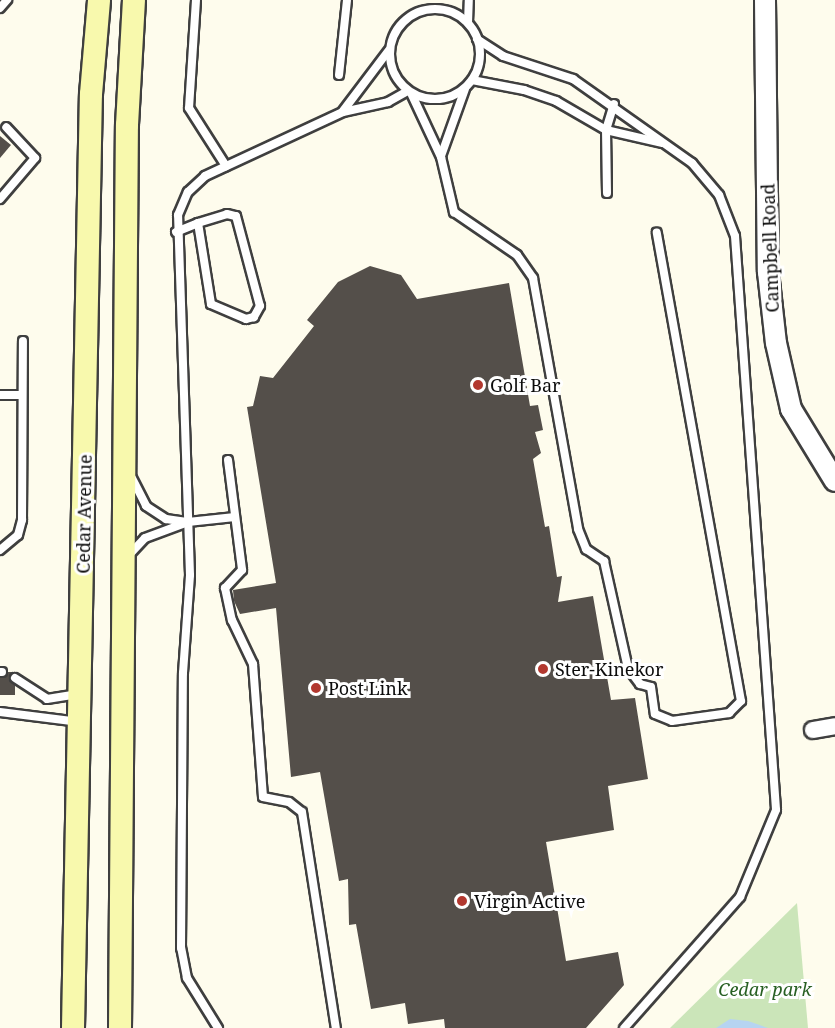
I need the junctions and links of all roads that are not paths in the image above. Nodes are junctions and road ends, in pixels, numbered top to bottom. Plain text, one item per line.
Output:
1 (7, 0) edge
2 (99, 0) edge
3 (134, 0) edge
4 (196, 0) edge
5 (347, 0) edge
6 (431, 0) edge
7 (469, 0) edge
8 (765, 2) edge
9 (0, 8) edge
10 (425, 10) junction
11 (468, 23) junction
12 (477, 39) junction
13 (390, 49) junction
14 (339, 75) dead end
15 (472, 80) junction
16 (465, 89) junction
17 (410, 92) junction
18 (614, 104) junction
19 (343, 112) junction
20 (6, 127) dead end
21 (606, 130) junction
22 (662, 143) junction
23 (441, 157) junction
24 (226, 166) junction
25 (606, 193) dead end
26 (0, 199) edge
27 (198, 224) junction
28 (176, 232) junction
29 (657, 232) dead end
30 (23, 340) dead end
31 (0, 395) edge
32 (22, 395) junction
33 (124, 459) junction
34 (228, 460) dead end
35 (835, 481) edge
36 (235, 517) junction
37 (188, 522) junction
38 (0, 550) edge
39 (123, 560) junction
40 (15, 678) dead end
41 (80, 693) junction
42 (0, 712) edge
43 (79, 722) junction
44 (835, 726) edge
45 (813, 730) dead end
46 (73, 1028) edge
47 (120, 1028) edge
48 (218, 1028) edge
49 (336, 1028) edge
50 (624, 1028) edge

1 - 9 lane
2 - 41 main road, Cedar Avenue
3 - 33 main road
4 - 24 lane
5 - 14 lane
6 - 10 lane
7 - 11 lane
8 - 35 street, Campbell Road
10 - 11 lane
10 - 13 lane
11 - 12 lane
12 - 15 lane
12 - 18 lane
13 - 17 lane
13 - 19 lane
15 - 16 lane
15 - 21 lane
16 - 17 lane
16 - 23 lane
17 - 19 lane
17 - 23 lane
18 - 21 lane
18 - 22 lane
19 - 24 lane
20 - 26 lane
21 - 22 lane
21 - 25 lane
22 - 50 lane
23 - 29 lane
24 - 28 lane
27 - 27 lane
27 - 28 lane
28 - 37 lane
30 - 32 lane
31 - 32 lane
32 - 38 lane
33 - 37 lane
33 - 39 main road
34 - 36 lane
36 - 37 lane
36 - 49 lane
37 - 39 lane
37 - 48 lane
39 - 47 main road
40 - 41 lane
41 - 43 main road, Cedar Avenue
42 - 43 lane
43 - 46 main road, Cedar Avenue
44 - 45 street

